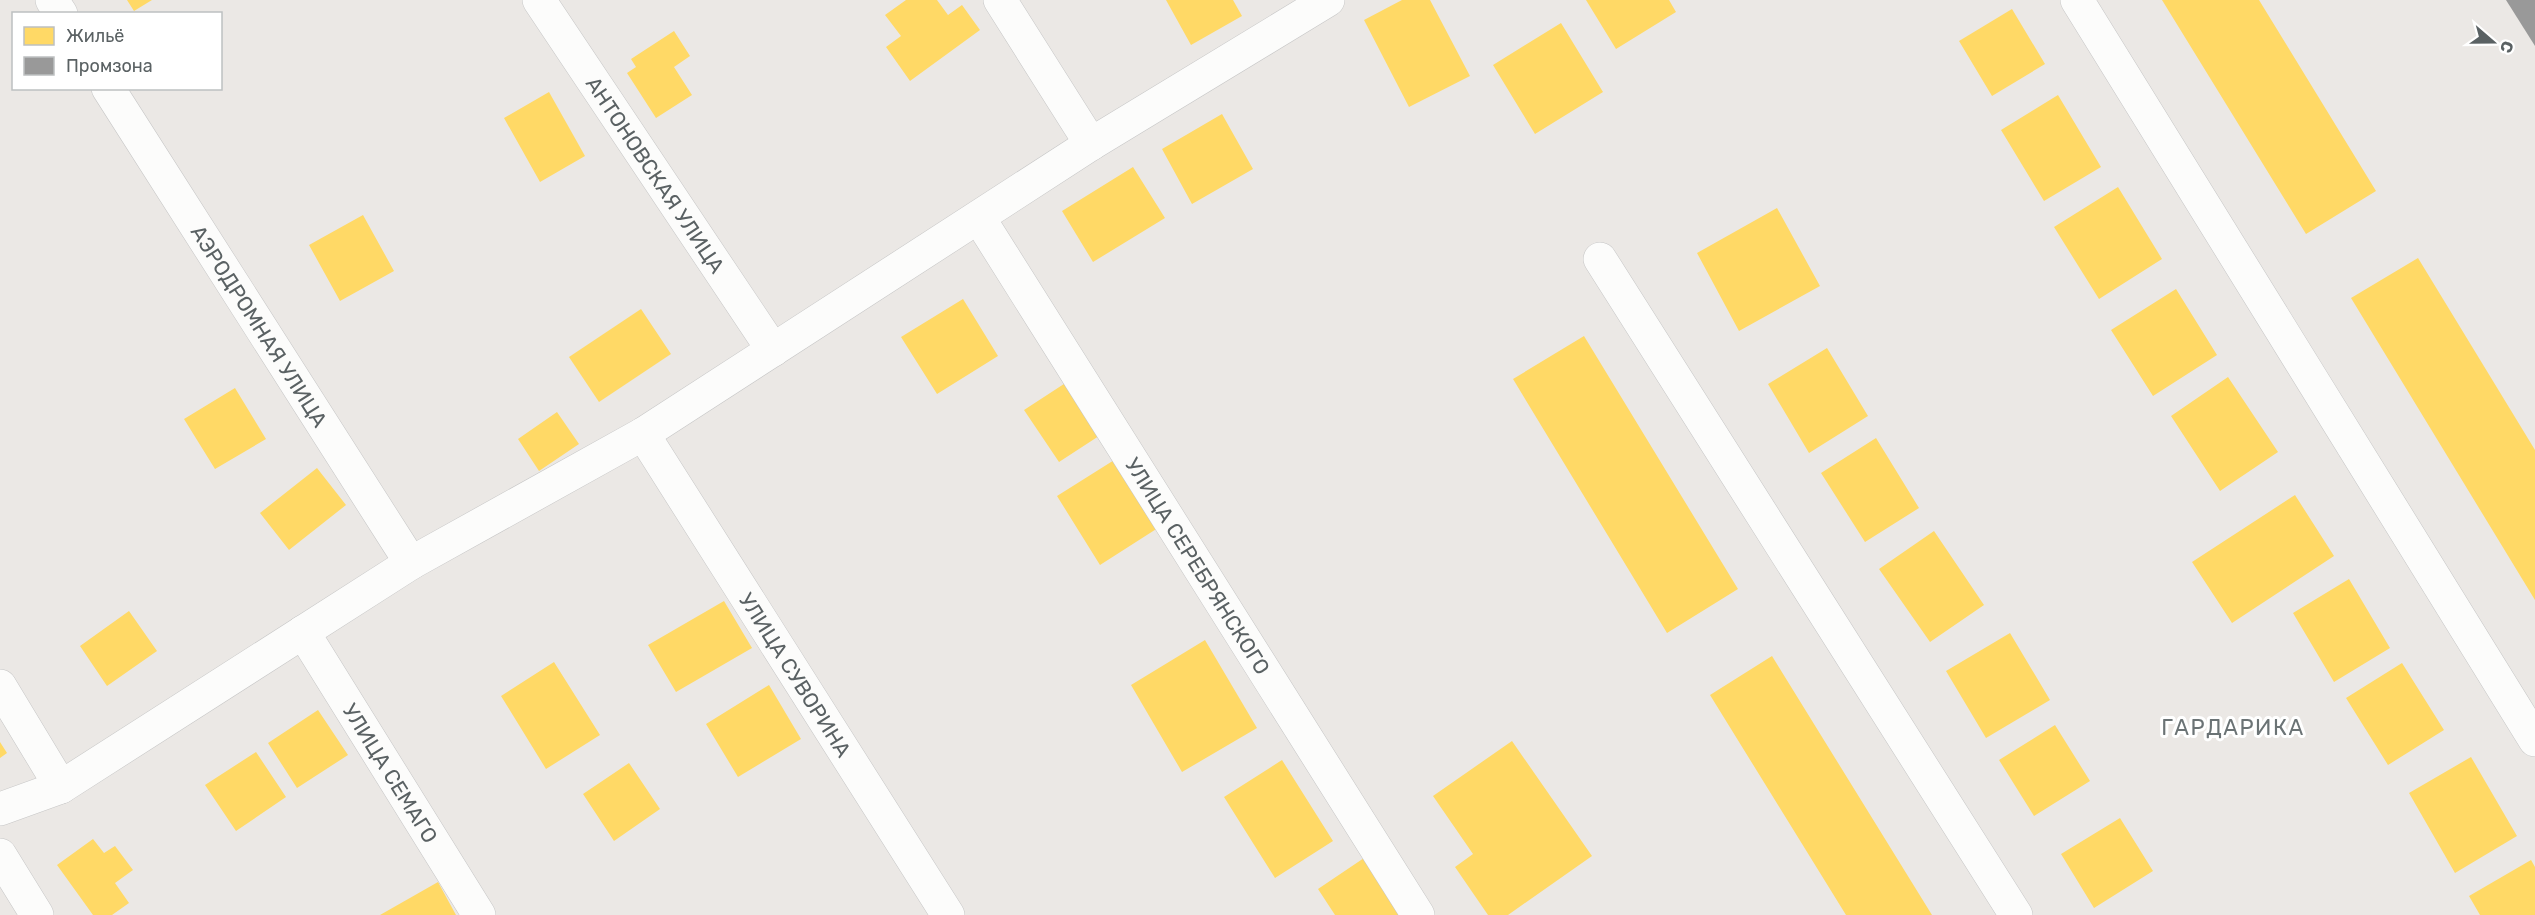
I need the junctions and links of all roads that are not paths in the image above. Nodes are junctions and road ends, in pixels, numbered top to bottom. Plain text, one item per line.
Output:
1 (539, 0) edge
2 (1000, 0) edge
3 (1328, 0) edge
4 (2077, 0) edge
5 (109, 90) edge
6 (1091, 144) junction
7 (979, 218) junction
8 (1600, 259) dead end
9 (773, 350) junction
10 (643, 434) junction
11 (411, 563) junction
12 (303, 632) junction
13 (0, 686) edge
14 (2535, 740) edge
15 (61, 787) junction
16 (0, 808) edge
17 (0, 855) edge
18 (37, 915) edge
19 (479, 915) edge
20 (948, 915) edge
21 (1418, 915) edge
22 (2016, 915) edge

1 - 9 street, АНТОНОВСКАЯ УЛИЦА
2 - 6 street
3 - 6 street
4 - 14 street
5 - 11 street, АЭРОДРОМНАЯ УЛИЦА
6 - 7 street
7 - 9 street
7 - 21 street, УЛИЦА СЕРЕБРЯНСКОГО
8 - 22 street
9 - 10 street
10 - 11 street
10 - 20 street, УЛИЦА СУВОРИНА
11 - 12 street
12 - 15 street
12 - 19 street, УЛИЦА СЕМАГО
13 - 15 street
15 - 16 street
17 - 18 street

